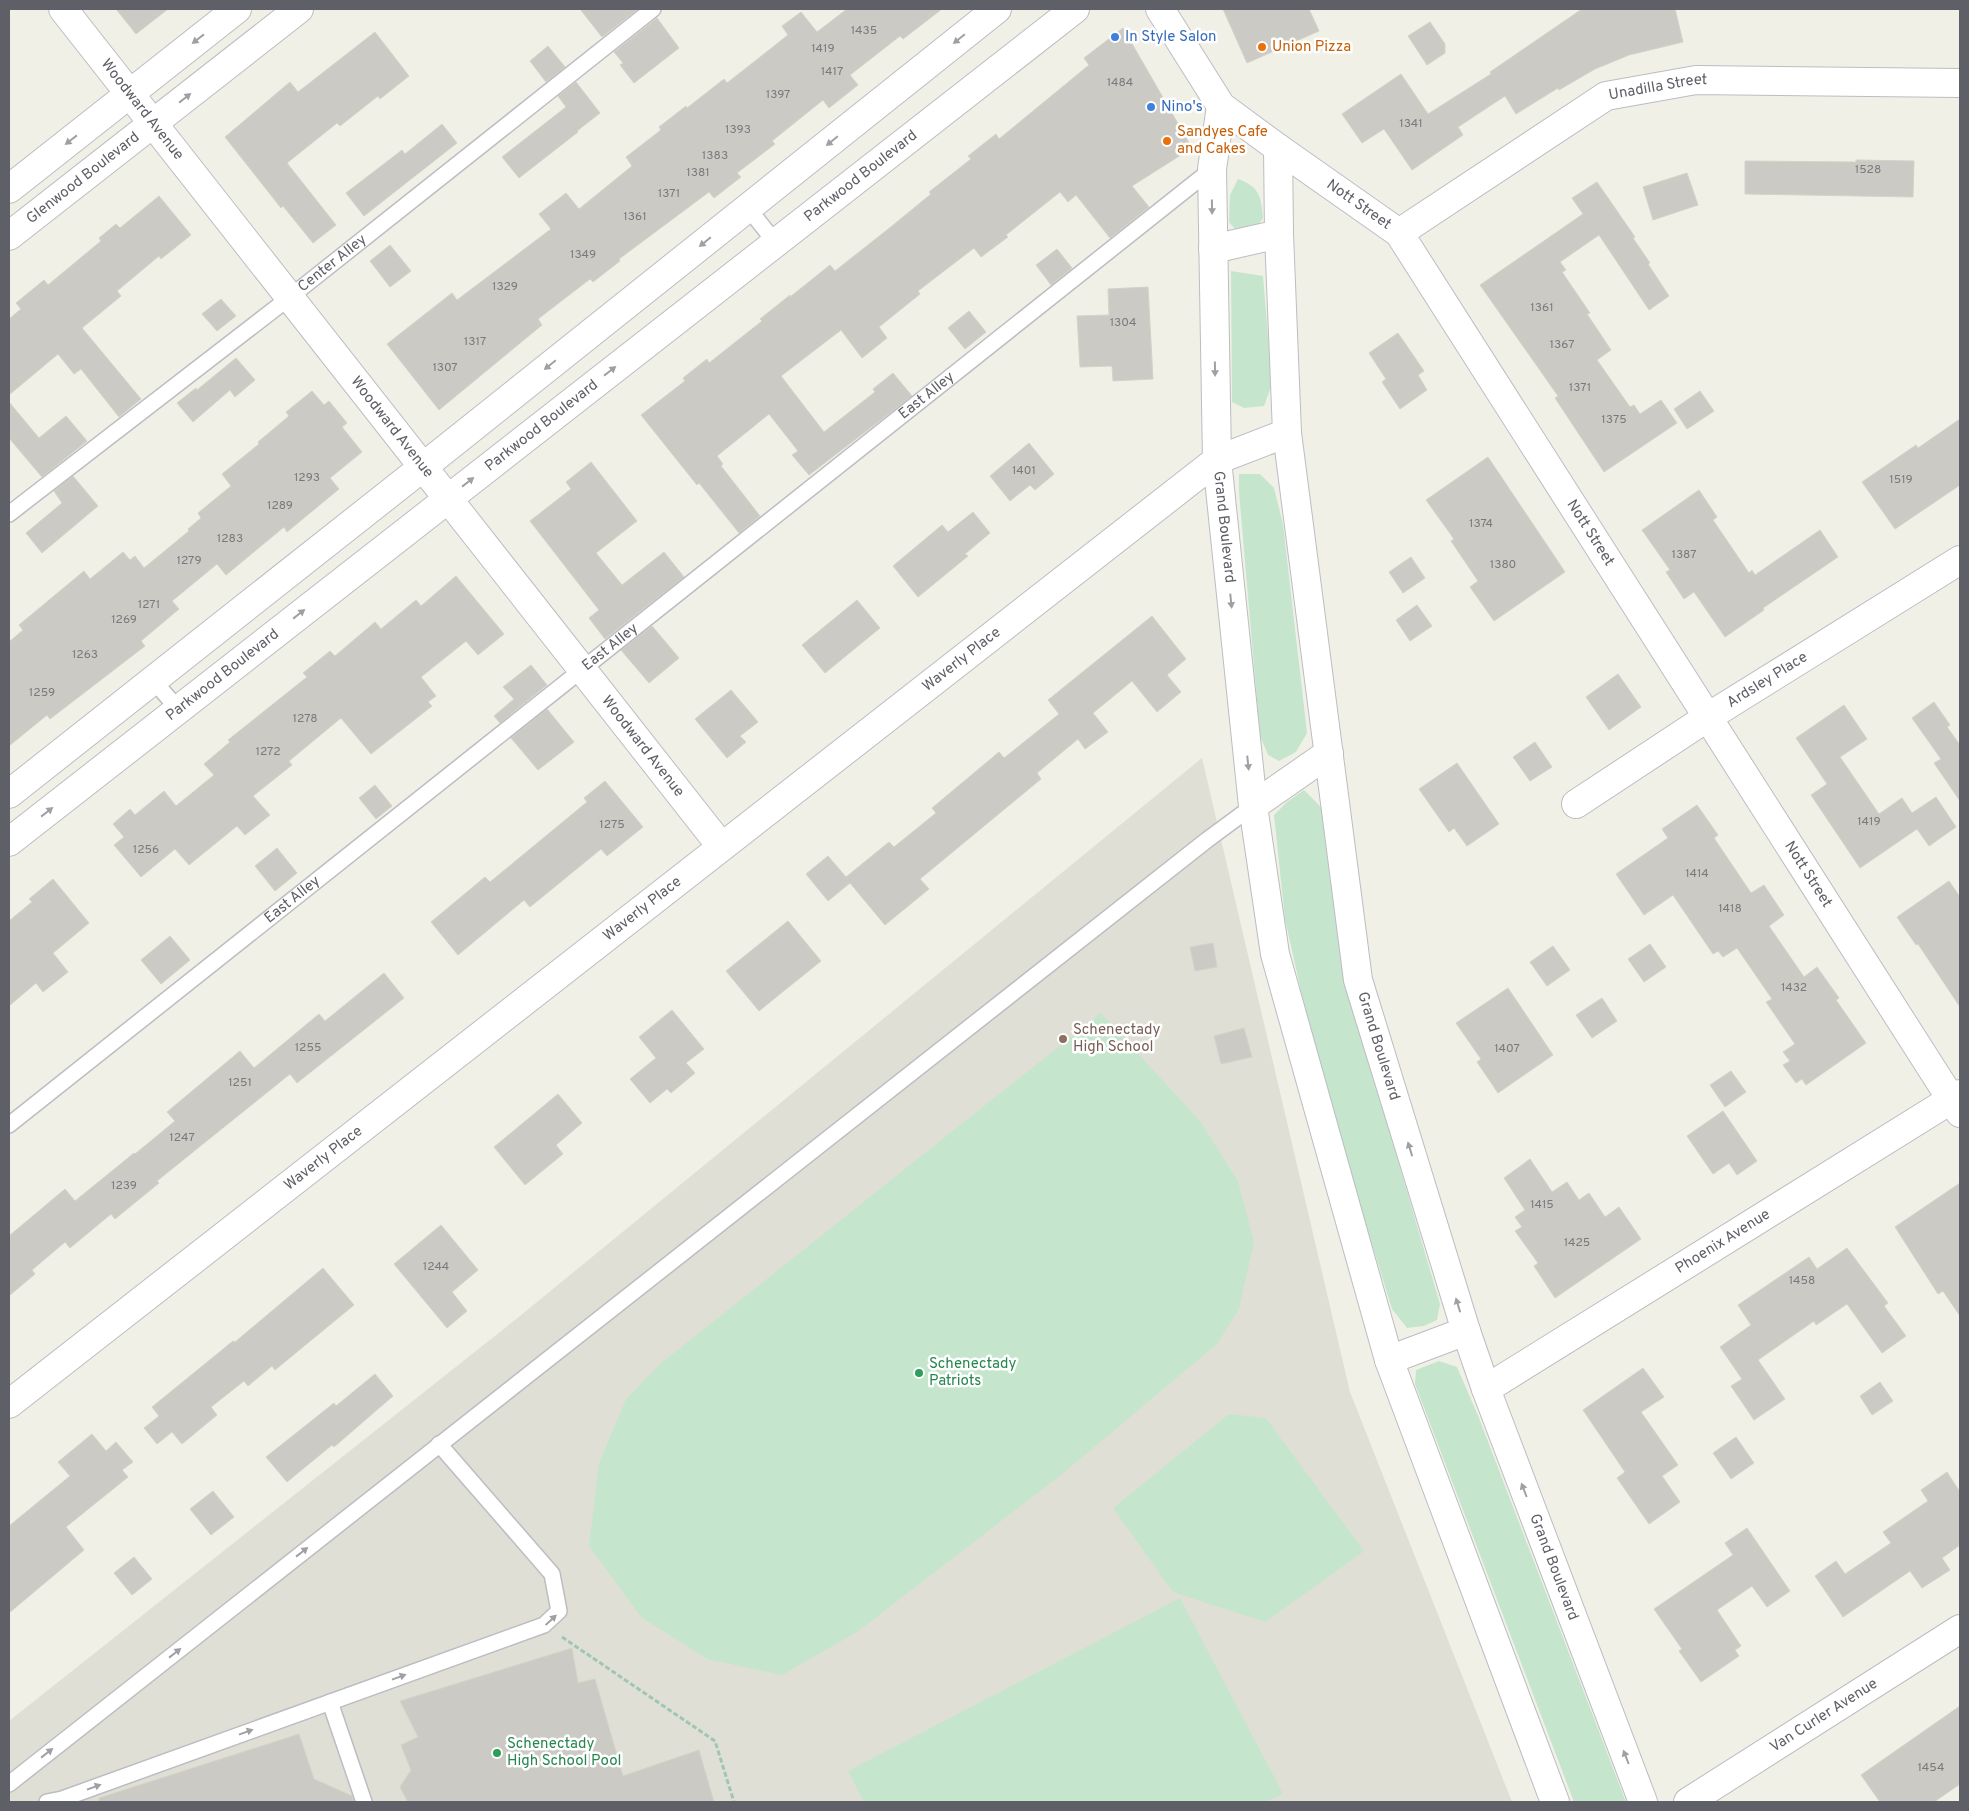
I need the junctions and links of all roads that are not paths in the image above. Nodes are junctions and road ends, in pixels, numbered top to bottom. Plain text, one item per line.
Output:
1 (63, 9) edge
2 (237, 9) edge
3 (299, 9) edge
4 (653, 9) edge
5 (997, 9) edge
6 (1075, 9) edge
7 (1160, 9) edge
8 (1960, 83) edge
9 (130, 94) junction
10 (1221, 106) junction
11 (153, 123) junction
12 (1278, 148) junction
13 (1212, 169) junction
14 (9, 189) edge
15 (748, 208) junction
16 (1399, 233) junction
17 (1279, 234) junction
18 (9, 236) edge
19 (775, 242) junction
20 (1213, 248) junction
21 (289, 297) junction
22 (1286, 433) junction
23 (1217, 460) junction
24 (423, 467) junction
25 (447, 498) junction
26 (9, 514) edge
27 (1960, 560) edge
28 (582, 669) junction
29 (153, 680) junction
30 (178, 709) junction
31 (1708, 717) junction
32 (1329, 753) junction
33 (9, 794) edge
34 (1576, 804) dead end
35 (1253, 806) junction
36 (9, 842) edge
37 (721, 846) junction
38 (1957, 1102) edge
39 (9, 1125) edge
40 (1466, 1331) junction
41 (1389, 1360) junction
42 (1486, 1389) junction
43 (9, 1404) edge
44 (439, 1444) junction
45 (1960, 1629) edge
46 (330, 1702) junction
47 (9, 1784) edge
48 (47, 1802) edge
49 (364, 1802) edge
50 (1555, 1802) edge
51 (1643, 1802) edge
52 (1688, 1802) edge

1 - 9 street, Woodward Avenue
2 -> 9 street
11 -> 3 street, Glenwood Boulevard
4 - 21 lane, Center Alley
5 -> 15 street
6 - 19 street, Parkwood Boulevard
7 - 10 street, Nott Street
8 - 16 street, Unadilla Street
9 - 11 street, Woodward Avenue
9 -> 14 street
10 - 12 street, Nott Street
10 - 13 street, Grand Boulevard
11 - 18 street, Glenwood Boulevard
11 - 21 street, Woodward Avenue
12 - 16 street, Nott Street
12 - 17 street, Grand Boulevard
13 -> 20 street, Grand Boulevard
13 - 28 lane, East Alley
15 - 19 lane
15 -> 24 street
16 - 31 street, Nott Street
17 - 20 street
17 - 22 street, Grand Boulevard
25 -> 19 street, Parkwood Boulevard
20 -> 23 street, Grand Boulevard
21 - 24 street, Woodward Avenue
21 - 26 lane, Center Alley
22 - 23 street, Waverly Place
22 - 32 street, Grand Boulevard
23 -> 35 street, Grand Boulevard
23 - 37 street, Waverly Place
24 - 25 street, Woodward Avenue
24 - 29 street
25 - 28 street, Woodward Avenue
30 -> 25 street, Parkwood Boulevard
27 - 31 street, Ardsley Place
28 - 37 street, Woodward Avenue
28 - 39 lane, East Alley
29 - 30 lane
29 - 33 street
36 -> 30 street, Parkwood Boulevard
31 - 34 street, Ardsley Place
31 - 38 street, Nott Street
32 - 35 street
40 -> 32 street, Grand Boulevard
35 - 41 street, Grand Boulevard
35 - 44 lane
37 - 43 street, Waverly Place
38 - 42 street, Phoenix Avenue
40 - 41 street
40 - 42 street, Grand Boulevard
41 - 50 street, Grand Boulevard
51 -> 42 street, Grand Boulevard
46 -> 44 lane
47 -> 44 lane
45 - 52 street, Van Curler Avenue
48 -> 46 lane
46 - 49 lane

